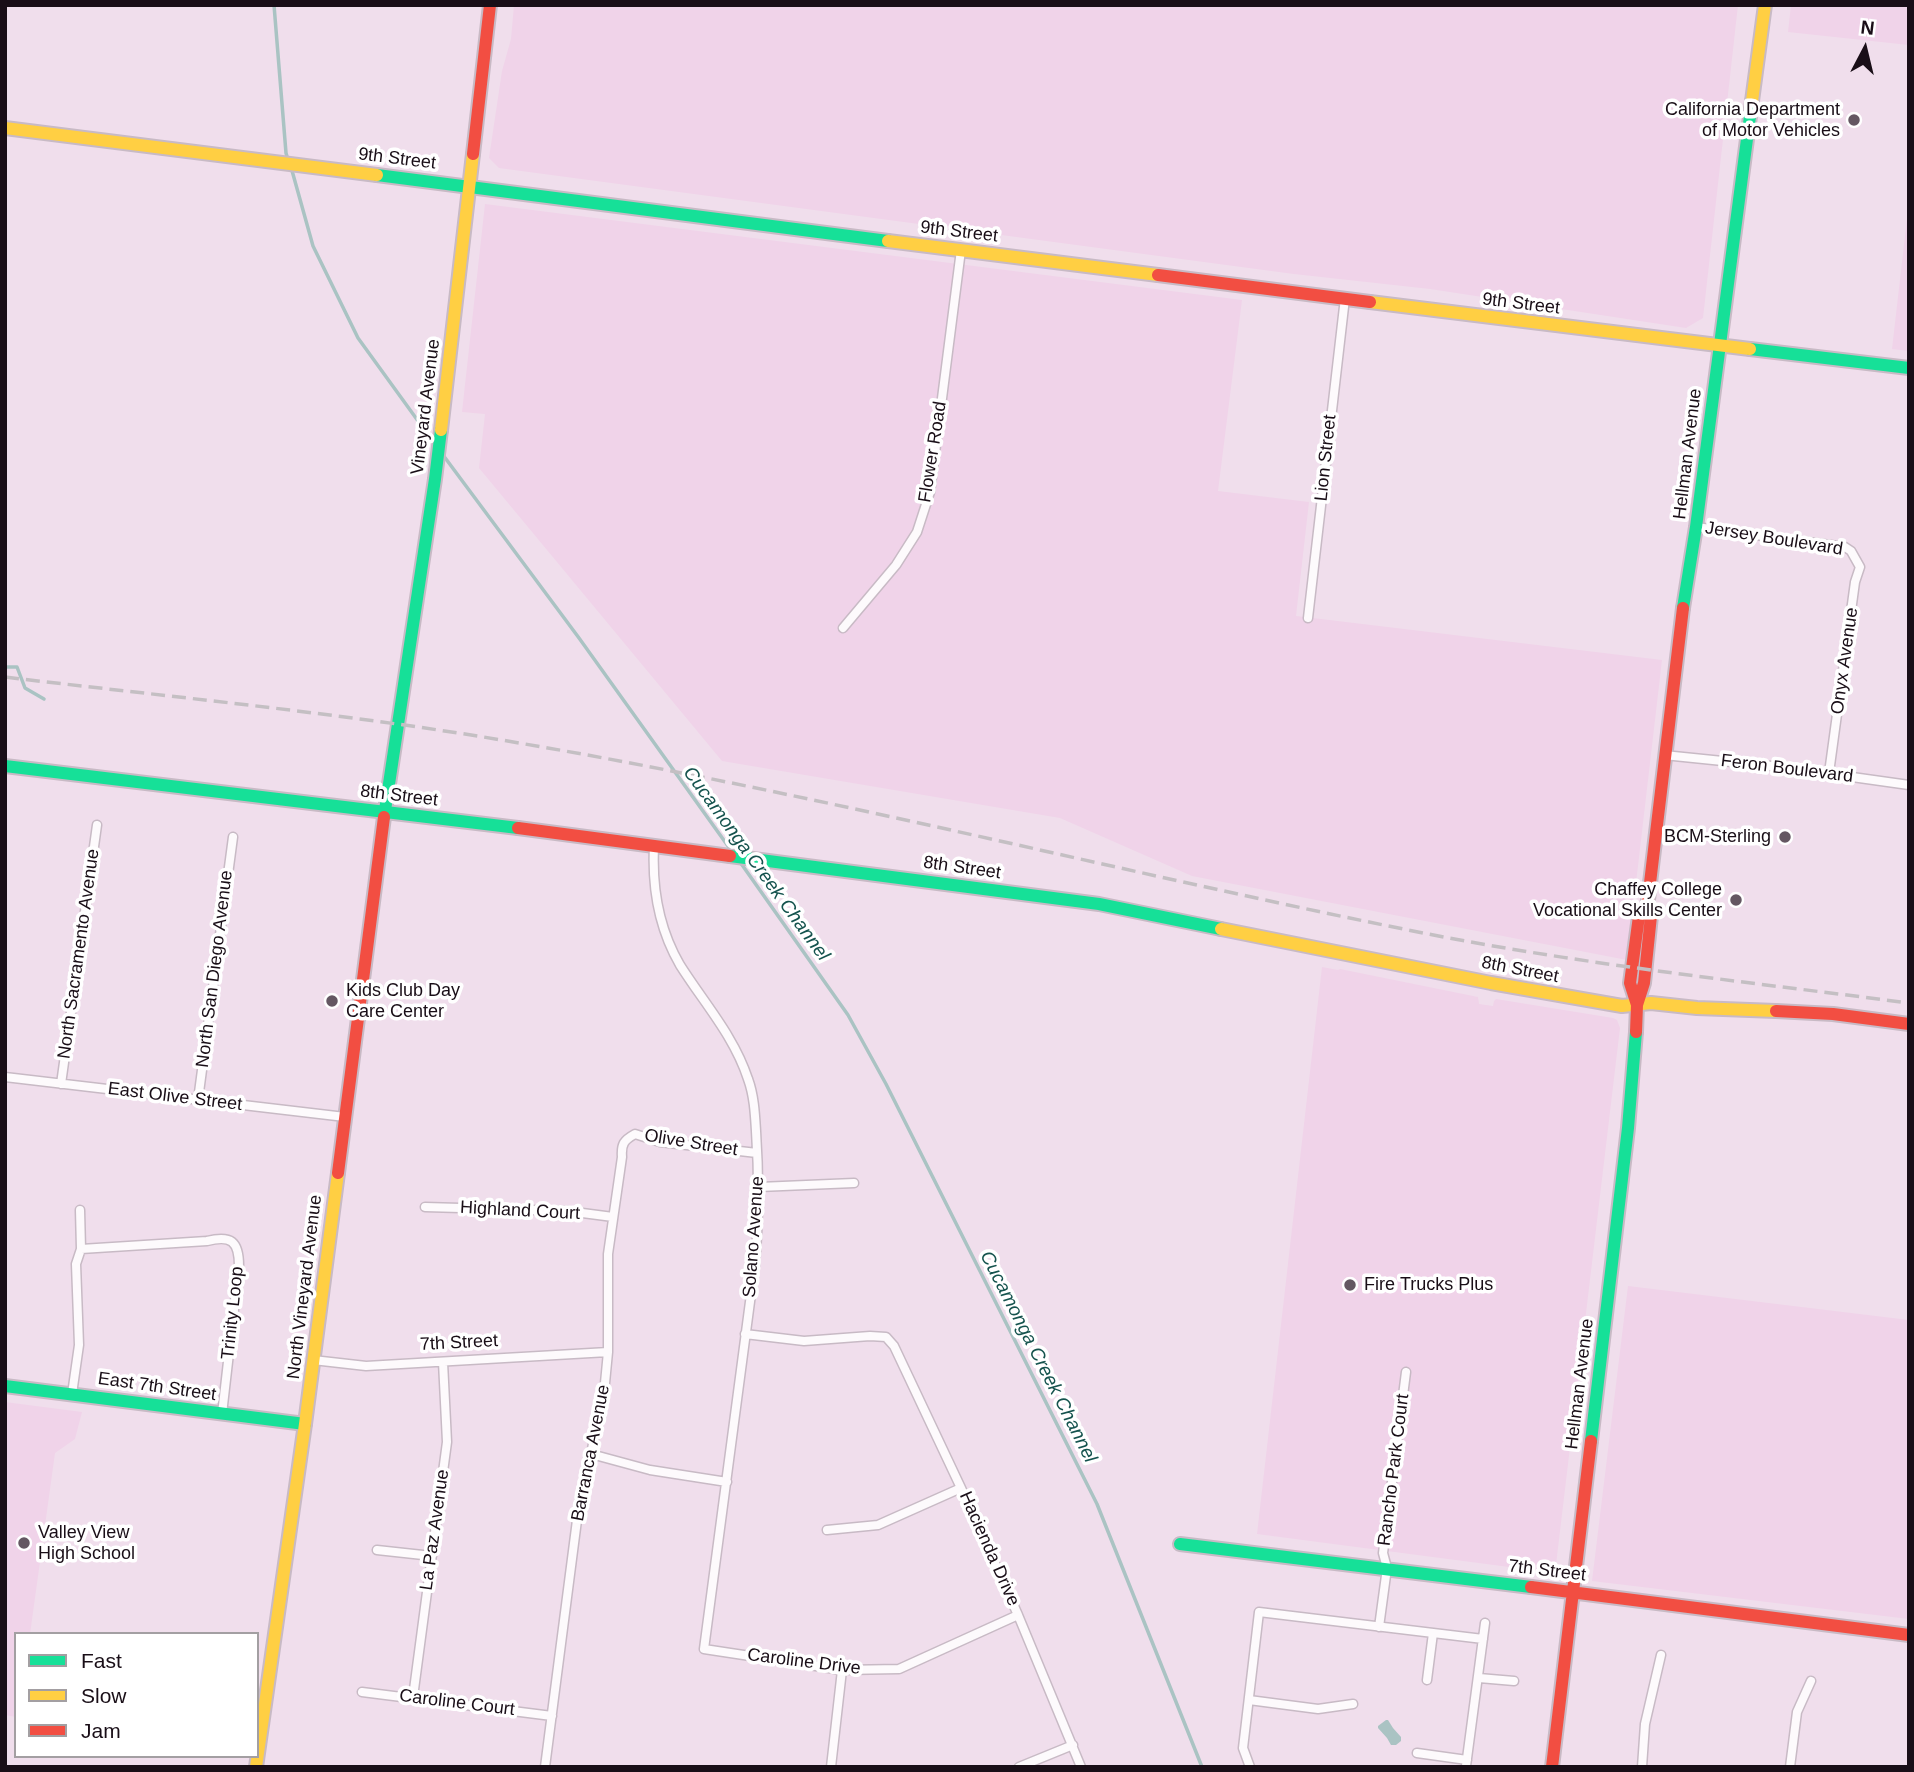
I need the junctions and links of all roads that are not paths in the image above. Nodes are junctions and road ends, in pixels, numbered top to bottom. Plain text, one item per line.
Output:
1 (490, 5) edge
2 (1765, 5) edge
3 (5, 128) edge
4 (468, 186) junction
5 (961, 250) junction
6 (1345, 299) junction
7 (1720, 344) junction
8 (1909, 368) edge
9 (1696, 527) junction
10 (1851, 551) joint
11 (1308, 618) dead end
12 (843, 628) dead end
13 (1664, 755) junction
14 (5, 766) edge
15 (1829, 773) junction
16 (1909, 785) edge
17 (385, 811) junction
18 (96, 825) dead end
19 (233, 838) dead end
20 (654, 847) junction
21 (1637, 1005) junction
22 (1909, 1024) edge
23 (5, 1077) edge
24 (61, 1084) junction
25 (198, 1100) junction
26 (345, 1117) junction
27 (625, 1140) joint
28 (757, 1153) junction
29 (854, 1184) dead end
30 (759, 1187) junction
31 (425, 1207) dead end
32 (80, 1210) dead end
33 (613, 1217) junction
34 (81, 1249) junction
35 (746, 1334) junction
36 (608, 1352) junction
37 (313, 1360) junction
38 (443, 1362) junction
39 (1406, 1372) dead end
40 (5, 1386) edge
41 (72, 1394) junction
42 (222, 1414) junction
43 (304, 1424) junction
44 (592, 1454) junction
45 (727, 1482) junction
46 (961, 1488) junction
47 (827, 1530) dead end
48 (1180, 1544) dead end
49 (377, 1550) dead end
50 (432, 1556) junction
51 (1387, 1568) junction
52 (1573, 1591) junction
53 (1018, 1615) junction
54 (1485, 1623) dead end
55 (1379, 1627) junction
56 (1433, 1633) junction
57 (1909, 1635) edge
58 (1483, 1639) junction
59 (704, 1649) joint
60 (1661, 1655) dead end
61 (842, 1670) junction
62 (1479, 1678) junction
63 (1427, 1680) dead end
64 (1514, 1681) dead end
65 (1811, 1681) dead end
66 (362, 1692) dead end
67 (413, 1697) junction
68 (1249, 1700) junction
69 (1353, 1704) dead end
70 (552, 1716) junction
71 (1073, 1745) junction
72 (259, 1746) edge
73 (1417, 1753) dead end
74 (1466, 1763) edge
75 (545, 1767) edge
76 (831, 1767) edge
77 (1019, 1767) edge
78 (1081, 1767) edge
79 (1250, 1767) edge
80 (1552, 1767) edge
81 (1642, 1767) edge
82 (1790, 1767) edge

1 - 4 street, Vineyard Avenue
2 - 7 street, Hellman Avenue
3 - 4 street, 9th Street
4 - 5 street, 9th Street
4 - 17 street, Vineyard Avenue
5 - 6 street, 9th Street
5 - 12 street, Flower Road
6 - 7 street, 9th Street
6 - 11 street, Lion Street
7 - 8 street, 9th Street
7 - 9 street, Hellman Avenue
9 - 10 street, Jersey Boulevard
9 - 13 street, Hellman Avenue
10 - 15 street, Onyx Avenue
13 - 15 street, Feron Boulevard
13 - 21 street, Hellman Avenue
14 - 17 street, 8th Street
15 - 16 street, Feron Boulevard
17 - 20 street, 8th Street
17 - 26 street, North Vineyard Avenue
18 - 24 street, North Sacramento Avenue
19 - 25 street, North San Diego Avenue
20 - 21 street, 8th Street
20 - 28 street, Solano Avenue
21 - 22 street, 8th Street
21 - 52 street, Hellman Avenue
23 - 24 street, East Olive Street
24 - 25 street, East Olive Street
25 - 26 street, East Olive Street
26 - 37 street, North Vineyard Avenue
27 - 28 street, Olive Street
27 - 33 street, Barranca Avenue
28 - 30 street, Solano Avenue
29 - 30 street
30 - 35 street, Solano Avenue
31 - 33 street, Highland Court
32 - 34 street
33 - 36 street, Barranca Avenue
34 - 41 street
34 - 42 street, Trinity Loop
35 - 45 street, Solano Avenue
35 - 46 street, Hacienda Drive
36 - 38 street, 7th Street
36 - 44 street, Barranca Avenue
37 - 38 street, 7th Street
37 - 43 street, North Vineyard Avenue
38 - 50 street, La Paz Avenue
39 - 51 street, Rancho Park Court
40 - 41 street, East 7th Street
41 - 42 street, East 7th Street
42 - 43 street, East 7th Street
43 - 72 street, North Vineyard Avenue
44 - 45 street
44 - 70 street, Barranca Avenue
45 - 59 street, Solano Avenue
46 - 47 street
46 - 53 street, Hacienda Drive
48 - 51 street, 7th Street
49 - 50 street
50 - 67 street, La Paz Avenue
51 - 52 street, 7th Street
51 - 55 street, Rancho Park Court
52 - 57 street, 7th Street
52 - 80 street, Hellman Avenue
53 - 61 street, Caroline Drive
53 - 71 street, Hacienda Drive
54 - 58 street
55 - 56 street
55 - 68 street
56 - 58 street
56 - 63 street
58 - 62 street
59 - 61 street, Caroline Drive
60 - 81 street
61 - 76 street
62 - 64 street
62 - 74 street
65 - 82 street
66 - 67 street, Caroline Court
67 - 70 street, Caroline Court
68 - 69 street
68 - 79 street
70 - 75 street, Barranca Avenue
71 - 77 street
71 - 78 street, Hacienda Drive
73 - 74 street

